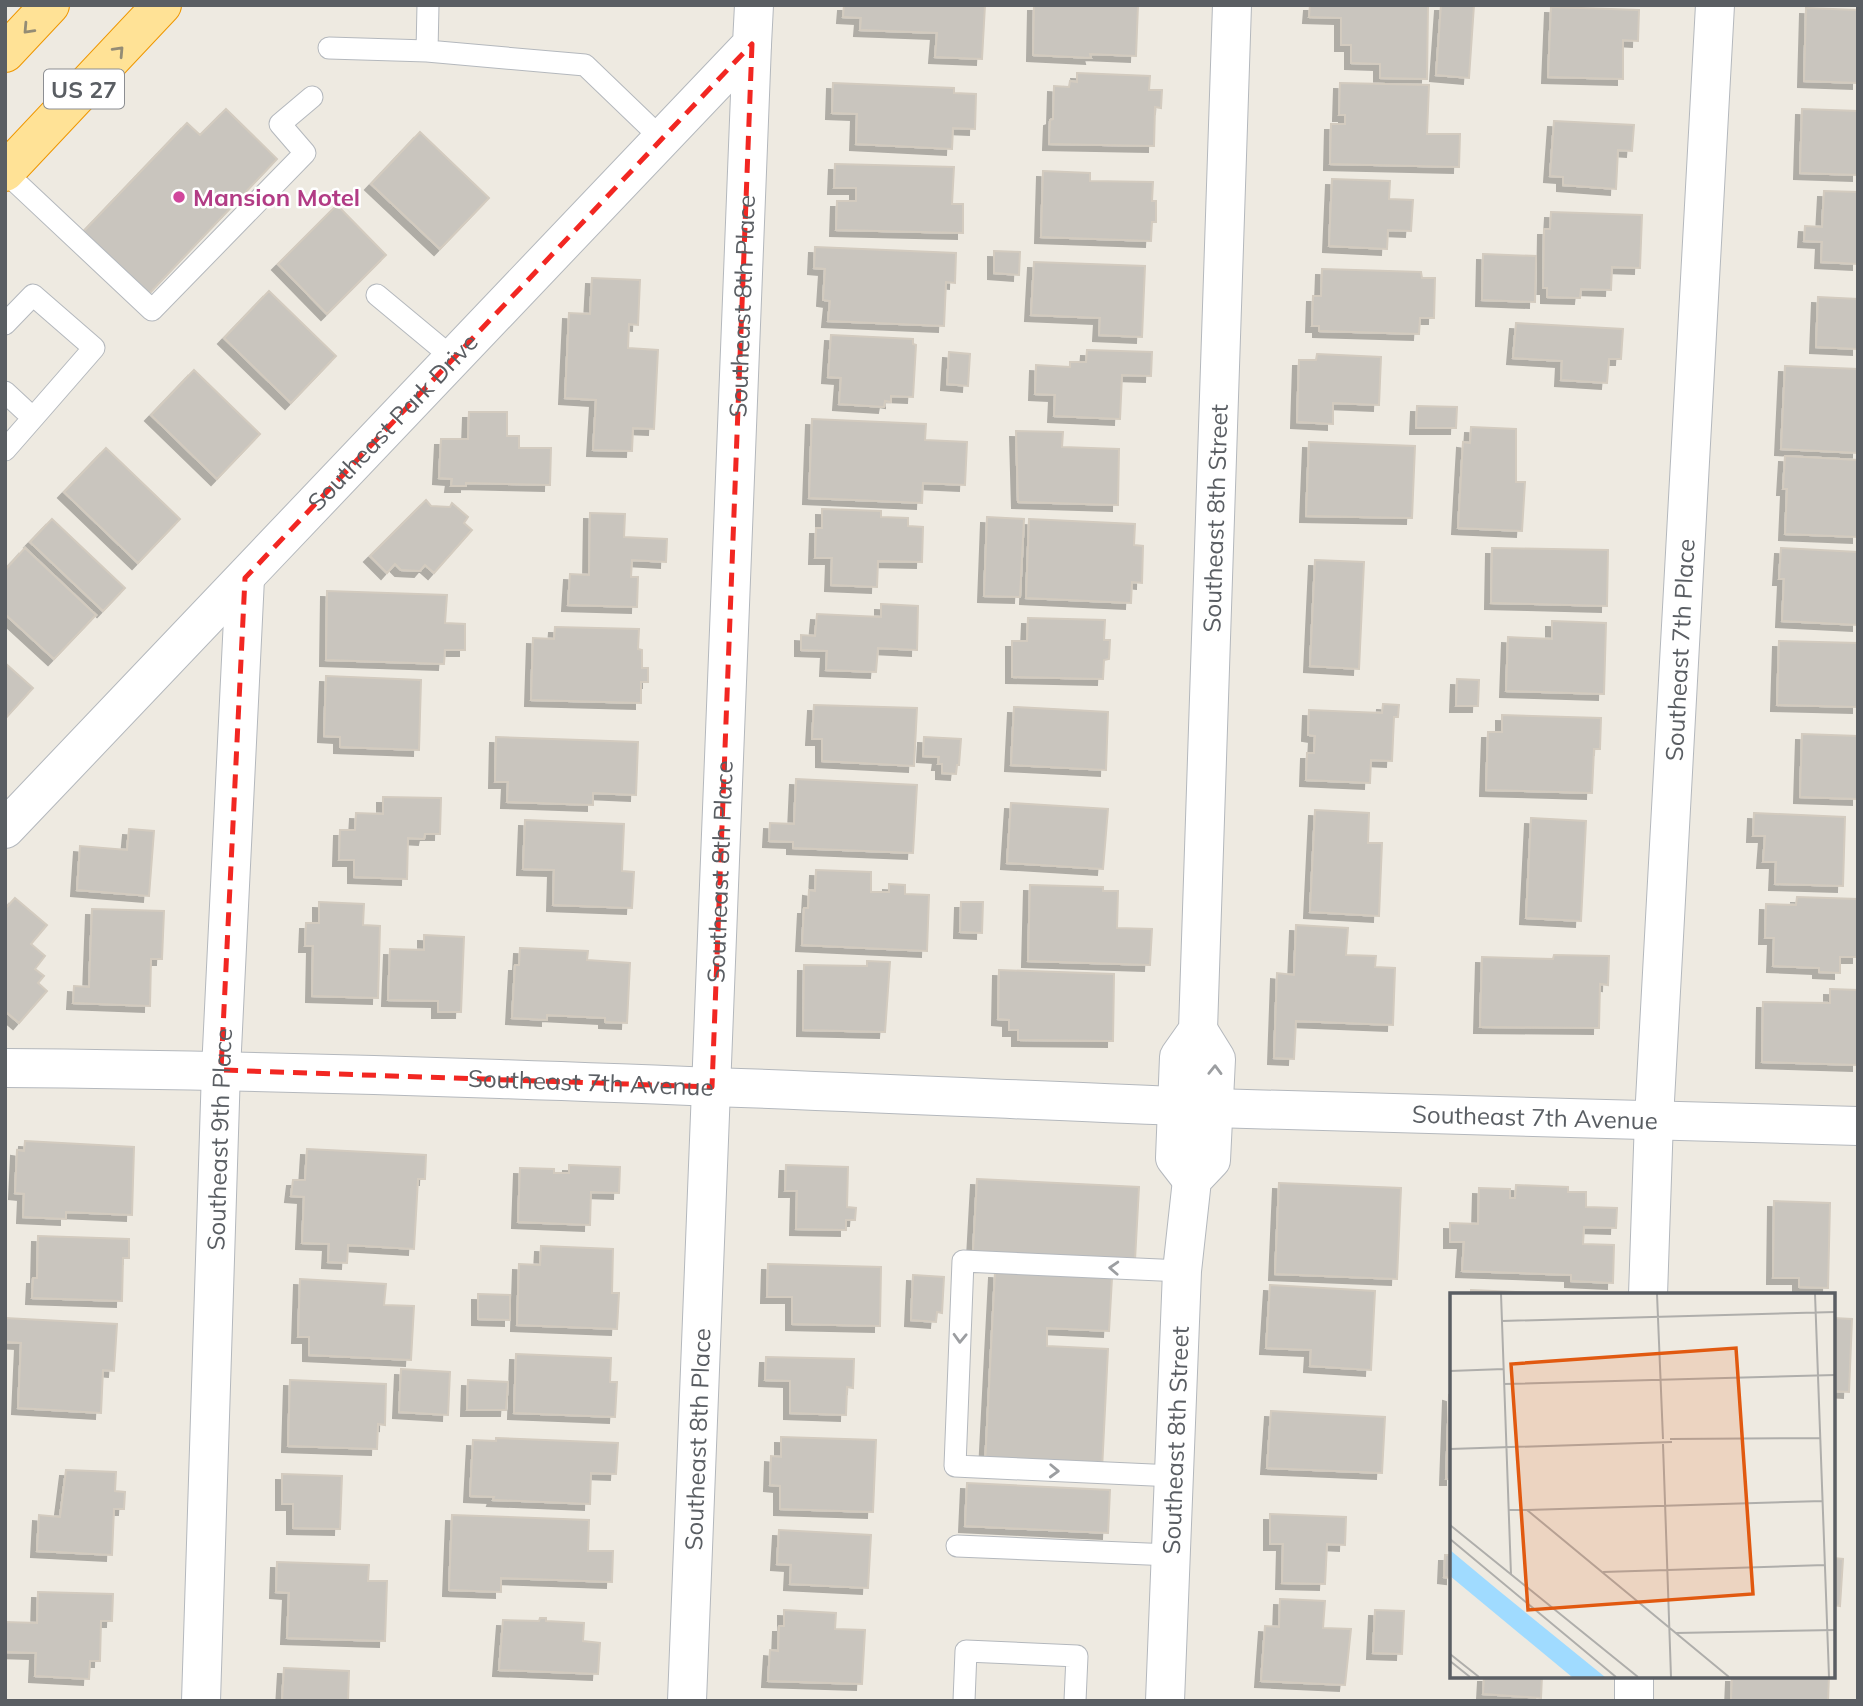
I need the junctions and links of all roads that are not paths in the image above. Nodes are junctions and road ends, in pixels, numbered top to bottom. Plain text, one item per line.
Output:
1 (50, 5) edge
2 (162, 5) edge
3 (428, 5) edge
4 (754, 5) edge
5 (1232, 5) edge
6 (1716, 5) edge
7 (752, 44) junction
8 (329, 48) dead end
9 (426, 51) junction
10 (5, 53) edge
11 (312, 97) dead end
12 (662, 139) junction
13 (5, 172) edge
14 (377, 295) dead end
15 (5, 324) edge
16 (453, 359) junction
17 (5, 392) edge
18 (33, 418) junction
19 (5, 450) edge
20 (245, 578) junction
21 (5, 829) edge
22 (5, 1068) edge
23 (221, 1070) junction
24 (712, 1087) junction
25 (1195, 1107) junction
26 (1654, 1119) junction
27 (1858, 1126) edge
28 (1182, 1271) junction
29 (1648, 1293) edge
30 (1174, 1476) junction
31 (957, 1546) dead end
32 (1171, 1555) junction
33 (1634, 1678) edge
34 (201, 1701) edge
35 (687, 1701) edge
36 (964, 1701) edge
37 (1075, 1701) edge
38 (1165, 1701) edge
39 (1634, 1701) edge

1 -> 10 highway
13 -> 2 highway, US 27
3 - 9 lane
4 - 7 street
5 - 25 street, Southeast 8th Street
6 - 26 street, Southeast 7th Place
7 - 12 street, Southeast Park Drive
7 - 24 street, Southeast 8th Place
8 - 9 lane
9 - 12 lane
11 - 13 lane
12 - 16 street, Southeast Park Drive
14 - 16 lane
15 - 18 lane
16 - 20 street, Southeast Park Drive
17 - 18 lane
18 - 19 lane
20 - 21 street, Southeast Park Drive
20 - 23 street, Southeast 9th Place
22 - 23 street, Southeast 7th Avenue
23 - 24 street, Southeast 7th Avenue
23 - 34 street, Southeast 9th Place
24 - 25 street, Southeast 7th Avenue
24 - 35 street, Southeast 8th Place
25 - 26 street, Southeast 7th Avenue
25 - 28 street, Southeast 8th Street
26 - 27 street, Southeast 7th Avenue
26 - 29 street, Southeast 7th Place
28 - 30 street, Southeast 8th Street
28 -> 30 lane
30 - 32 street, Southeast 8th Street
31 - 32 lane
32 - 38 street, Southeast 8th Street
33 - 39 street
36 - 37 lane

